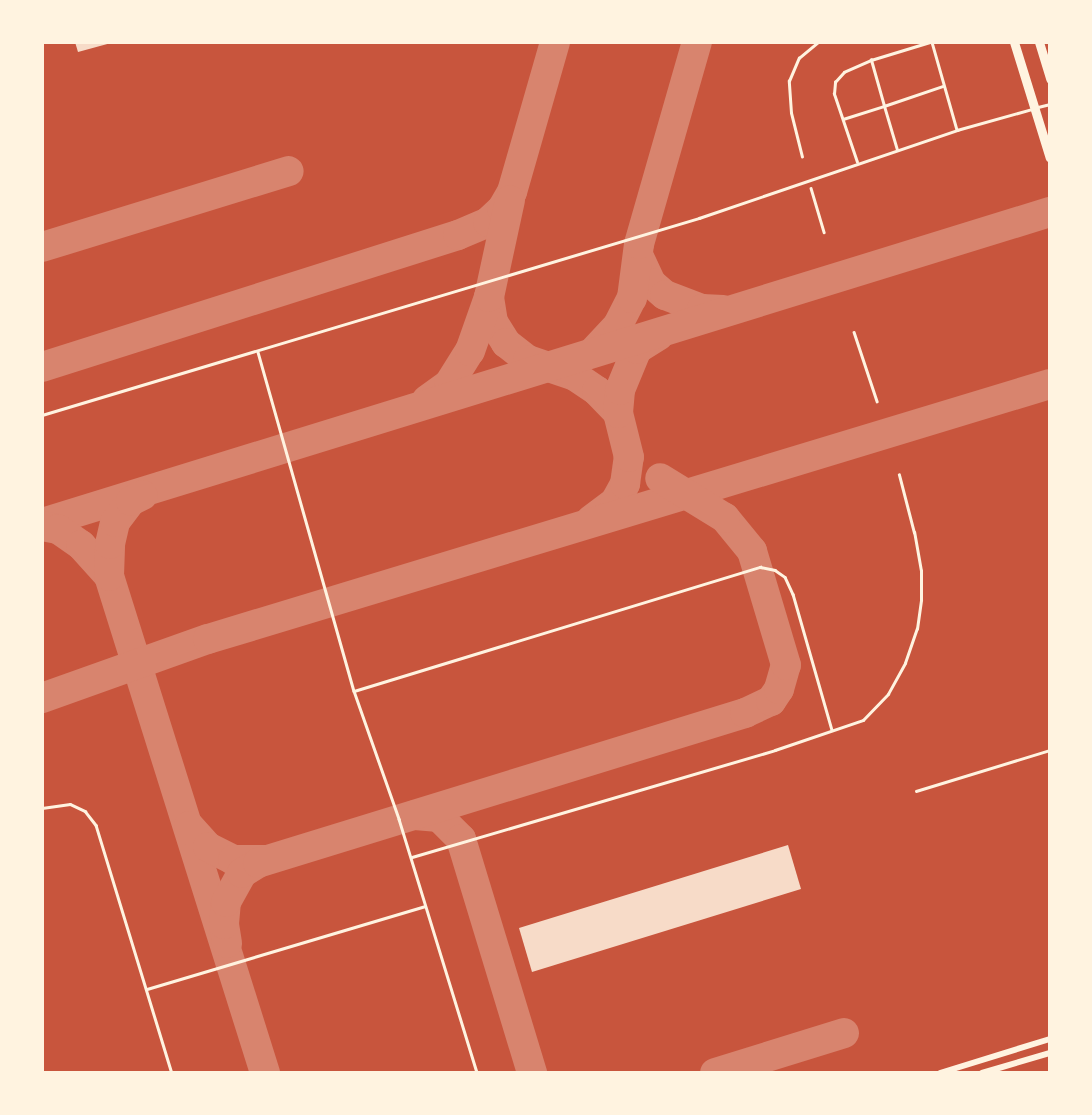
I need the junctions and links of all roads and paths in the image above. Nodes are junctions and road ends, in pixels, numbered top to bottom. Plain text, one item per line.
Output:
1 (818, 42) edge
2 (931, 42) edge
3 (1014, 42) edge
4 (1039, 42) edge
5 (871, 60) junction
6 (1050, 79) edge
7 (943, 86) junction
8 (1050, 104) edge
9 (884, 106) junction
10 (842, 120) junction
11 (957, 130) junction
12 (897, 150) junction
13 (802, 157) dead end
14 (1050, 159) edge
15 (857, 163) junction
16 (811, 188) dead end
17 (824, 232) dead end
18 (854, 332) dead end
19 (258, 352) junction
20 (877, 401) dead end
21 (42, 415) edge
22 (900, 475) dead end
23 (354, 691) junction
24 (833, 732) junction
25 (1050, 750) edge
26 (916, 791) dead end
27 (42, 808) edge
28 (411, 857) junction
29 (425, 906) junction
30 (147, 989) junction
31 (1050, 1039) edge
32 (1050, 1053) edge
33 (172, 1073) edge
34 (477, 1073) edge
35 (940, 1073) edge
36 (982, 1073) edge

1 - 13 lane
2 - 5 lane
2 - 7 lane
3 - 14 highway
4 - 6 highway
5 - 9 lane
5 - 10 lane
7 - 9 lane
7 - 11 lane
8 - 11 lane
9 - 10 lane
9 - 12 lane
10 - 15 lane
11 - 12 lane
12 - 15 lane
15 - 19 lane
16 - 17 lane
18 - 20 lane
19 - 21 lane
19 - 23 lane
22 - 24 lane
23 - 24 lane
23 - 28 lane
24 - 28 lane
25 - 26 lane
27 - 30 lane
28 - 29 lane
29 - 30 lane
29 - 34 lane
30 - 33 lane
31 - 35 street
32 - 36 street

